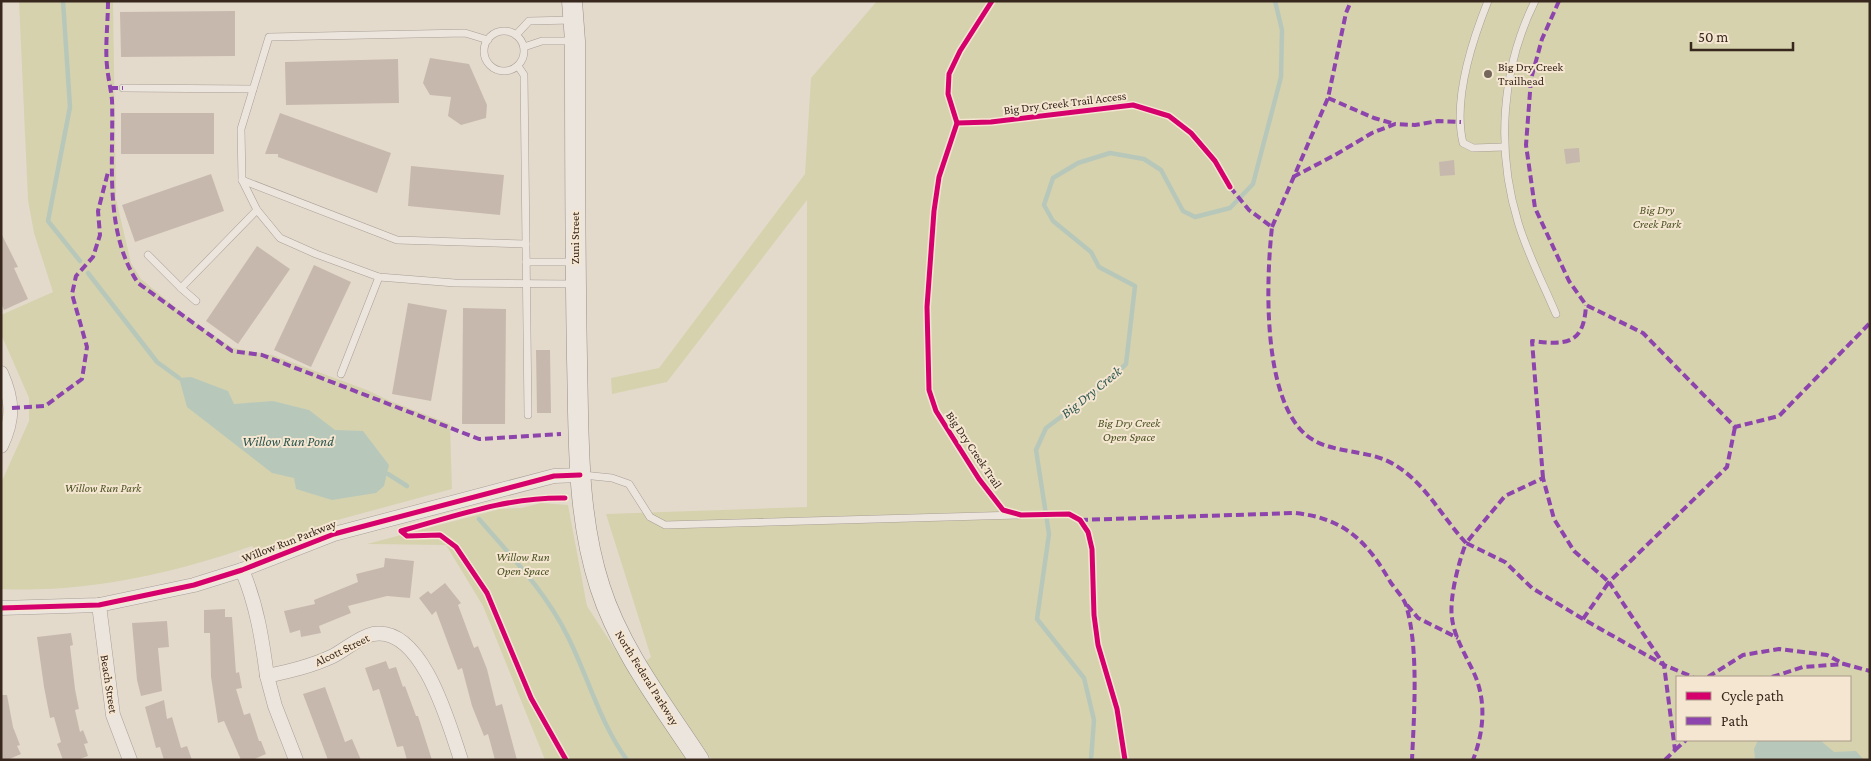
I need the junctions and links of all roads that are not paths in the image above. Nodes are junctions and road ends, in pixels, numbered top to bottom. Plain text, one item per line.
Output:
1 (1488, 1) edge
2 (1535, 1) edge
3 (572, 10) edge
4 (516, 35) junction
5 (488, 40) junction
6 (574, 42) junction
7 (524, 47) junction
8 (518, 66) junction
9 (123, 88) dead end
10 (253, 89) junction
11 (1504, 147) junction
12 (242, 180) junction
13 (257, 210) junction
14 (526, 244) junction
15 (148, 255) dead end
16 (526, 262) junction
17 (575, 262) junction
18 (379, 277) junction
19 (526, 284) junction
20 (576, 284) junction
21 (181, 288) junction
22 (196, 302) dead end
23 (1556, 314) dead end
24 (1, 373) edge
25 (341, 374) dead end
26 (528, 415) dead end
27 (1, 446) edge
28 (580, 475) junction
29 (1021, 514) dead end
30 (242, 570) junction
31 (98, 605) junction
32 (1, 608) edge
33 (267, 676) junction
34 (130, 760) edge
35 (296, 760) edge
36 (461, 760) edge
37 (699, 760) edge

1 - 11 lane
2 - 11 lane
3 - 4 lane
3 - 6 main road, Zuni Street
4 - 5 lane
4 - 7 lane
5 - 8 lane
5 - 10 lane
6 - 7 lane
6 - 17 main road, Zuni Street
7 - 8 lane
8 - 14 lane
9 - 10 lane
10 - 12 lane
11 - 23 lane
12 - 13 lane
12 - 14 lane
13 - 18 lane
13 - 21 lane
14 - 16 lane
15 - 21 lane
16 - 17 lane
16 - 19 lane
17 - 20 main road, Zuni Street
18 - 19 lane
18 - 25 lane
19 - 20 lane
19 - 26 lane
20 - 28 main road, Zuni Street
21 - 22 lane
24 - 27 street
28 - 29 lane
28 - 30 street, Willow Run Parkway
28 - 37 main road, North Federal Parkway
30 - 31 street, Willow Run Parkway
30 - 33 street
31 - 32 street, Willow Run Parkway
31 - 34 street, Beach Street
33 - 35 street
33 - 36 street, Alcott Street

